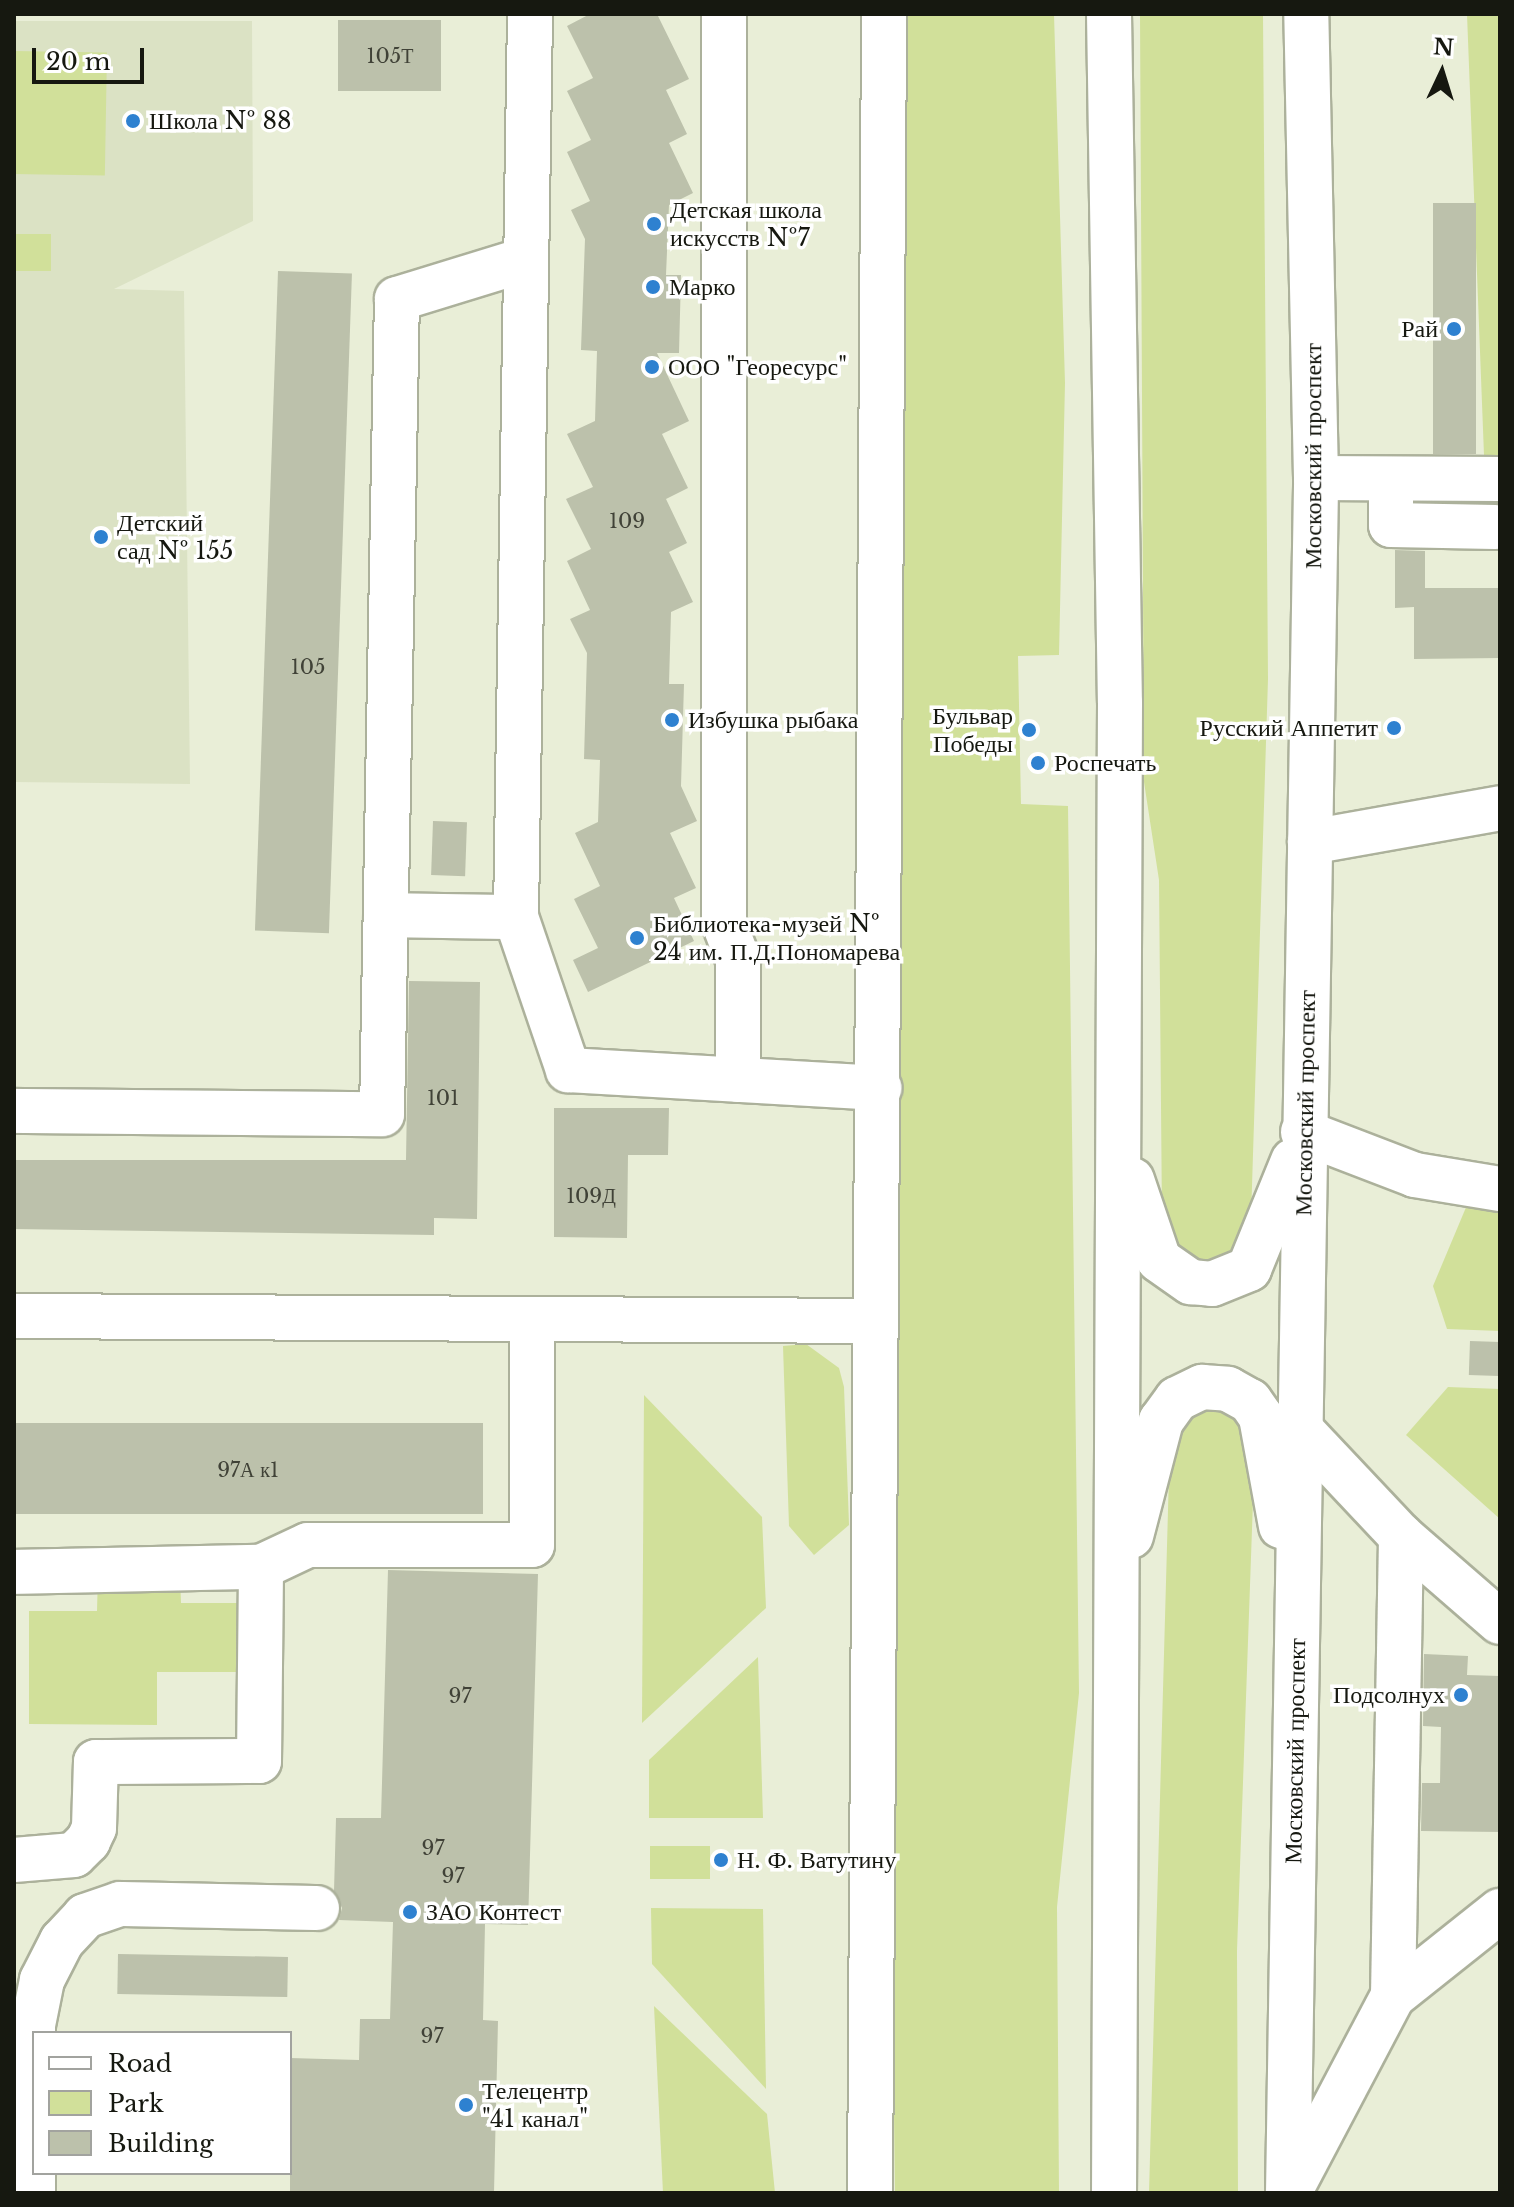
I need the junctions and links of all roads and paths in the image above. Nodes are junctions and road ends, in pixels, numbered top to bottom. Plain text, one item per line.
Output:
1 (530, 14) edge
2 (724, 14) edge
3 (884, 14) edge
4 (1109, 14) edge
5 (1306, 14) edge
6 (524, 260) junction
7 (1316, 478) junction
8 (1391, 479) junction
9 (1500, 479) edge
10 (1495, 527) dead end
11 (1500, 808) edge
12 (1310, 842) junction
13 (386, 915) junction
14 (516, 917) junction
15 (738, 1080) junction
16 (879, 1088) junction
17 (14, 1111) edge
18 (1118, 1123) junction
19 (1303, 1132) junction
20 (1500, 1189) edge
21 (14, 1316) edge
22 (532, 1319) junction
23 (873, 1321) junction
24 (1302, 1431) junction
25 (1401, 1536) junction
26 (261, 1567) junction
27 (14, 1572) edge
28 (1115, 1600) junction
29 (1297, 1611) junction
30 (1500, 1622) edge
31 (14, 1860) edge
32 (317, 1908) dead end
33 (1500, 1911) edge
34 (1393, 1996) junction
35 (33, 2031) edge
36 (1110, 2186) edge
37 (870, 2193) edge
38 (1289, 2193) edge

1 - 6 main road
2 - 15 main road
3 - 16 main road
4 - 18 main road
5 - 7 main road, Московский проспект
6 - 13 main road
6 - 14 main road
7 - 8 main road
7 - 12 main road, Московский проспект
8 - 9 main road
8 - 10 main road
11 - 12 main road
12 - 19 main road, Московский проспект
13 - 14 main road
13 - 17 main road
14 - 15 main road
15 - 16 main road
16 - 23 main road
18 - 19 main road
18 - 28 main road
19 - 20 main road
19 - 24 main road, Московский проспект
21 - 22 main road
22 - 23 main road
22 - 26 main road
23 - 37 main road
24 - 25 main road
24 - 29 main road, Московский проспект
25 - 30 main road
25 - 34 main road
26 - 27 main road
26 - 31 main road
28 - 29 main road
28 - 36 main road
29 - 38 main road, Московский проспект
32 - 35 main road
33 - 34 main road
34 - 38 main road

